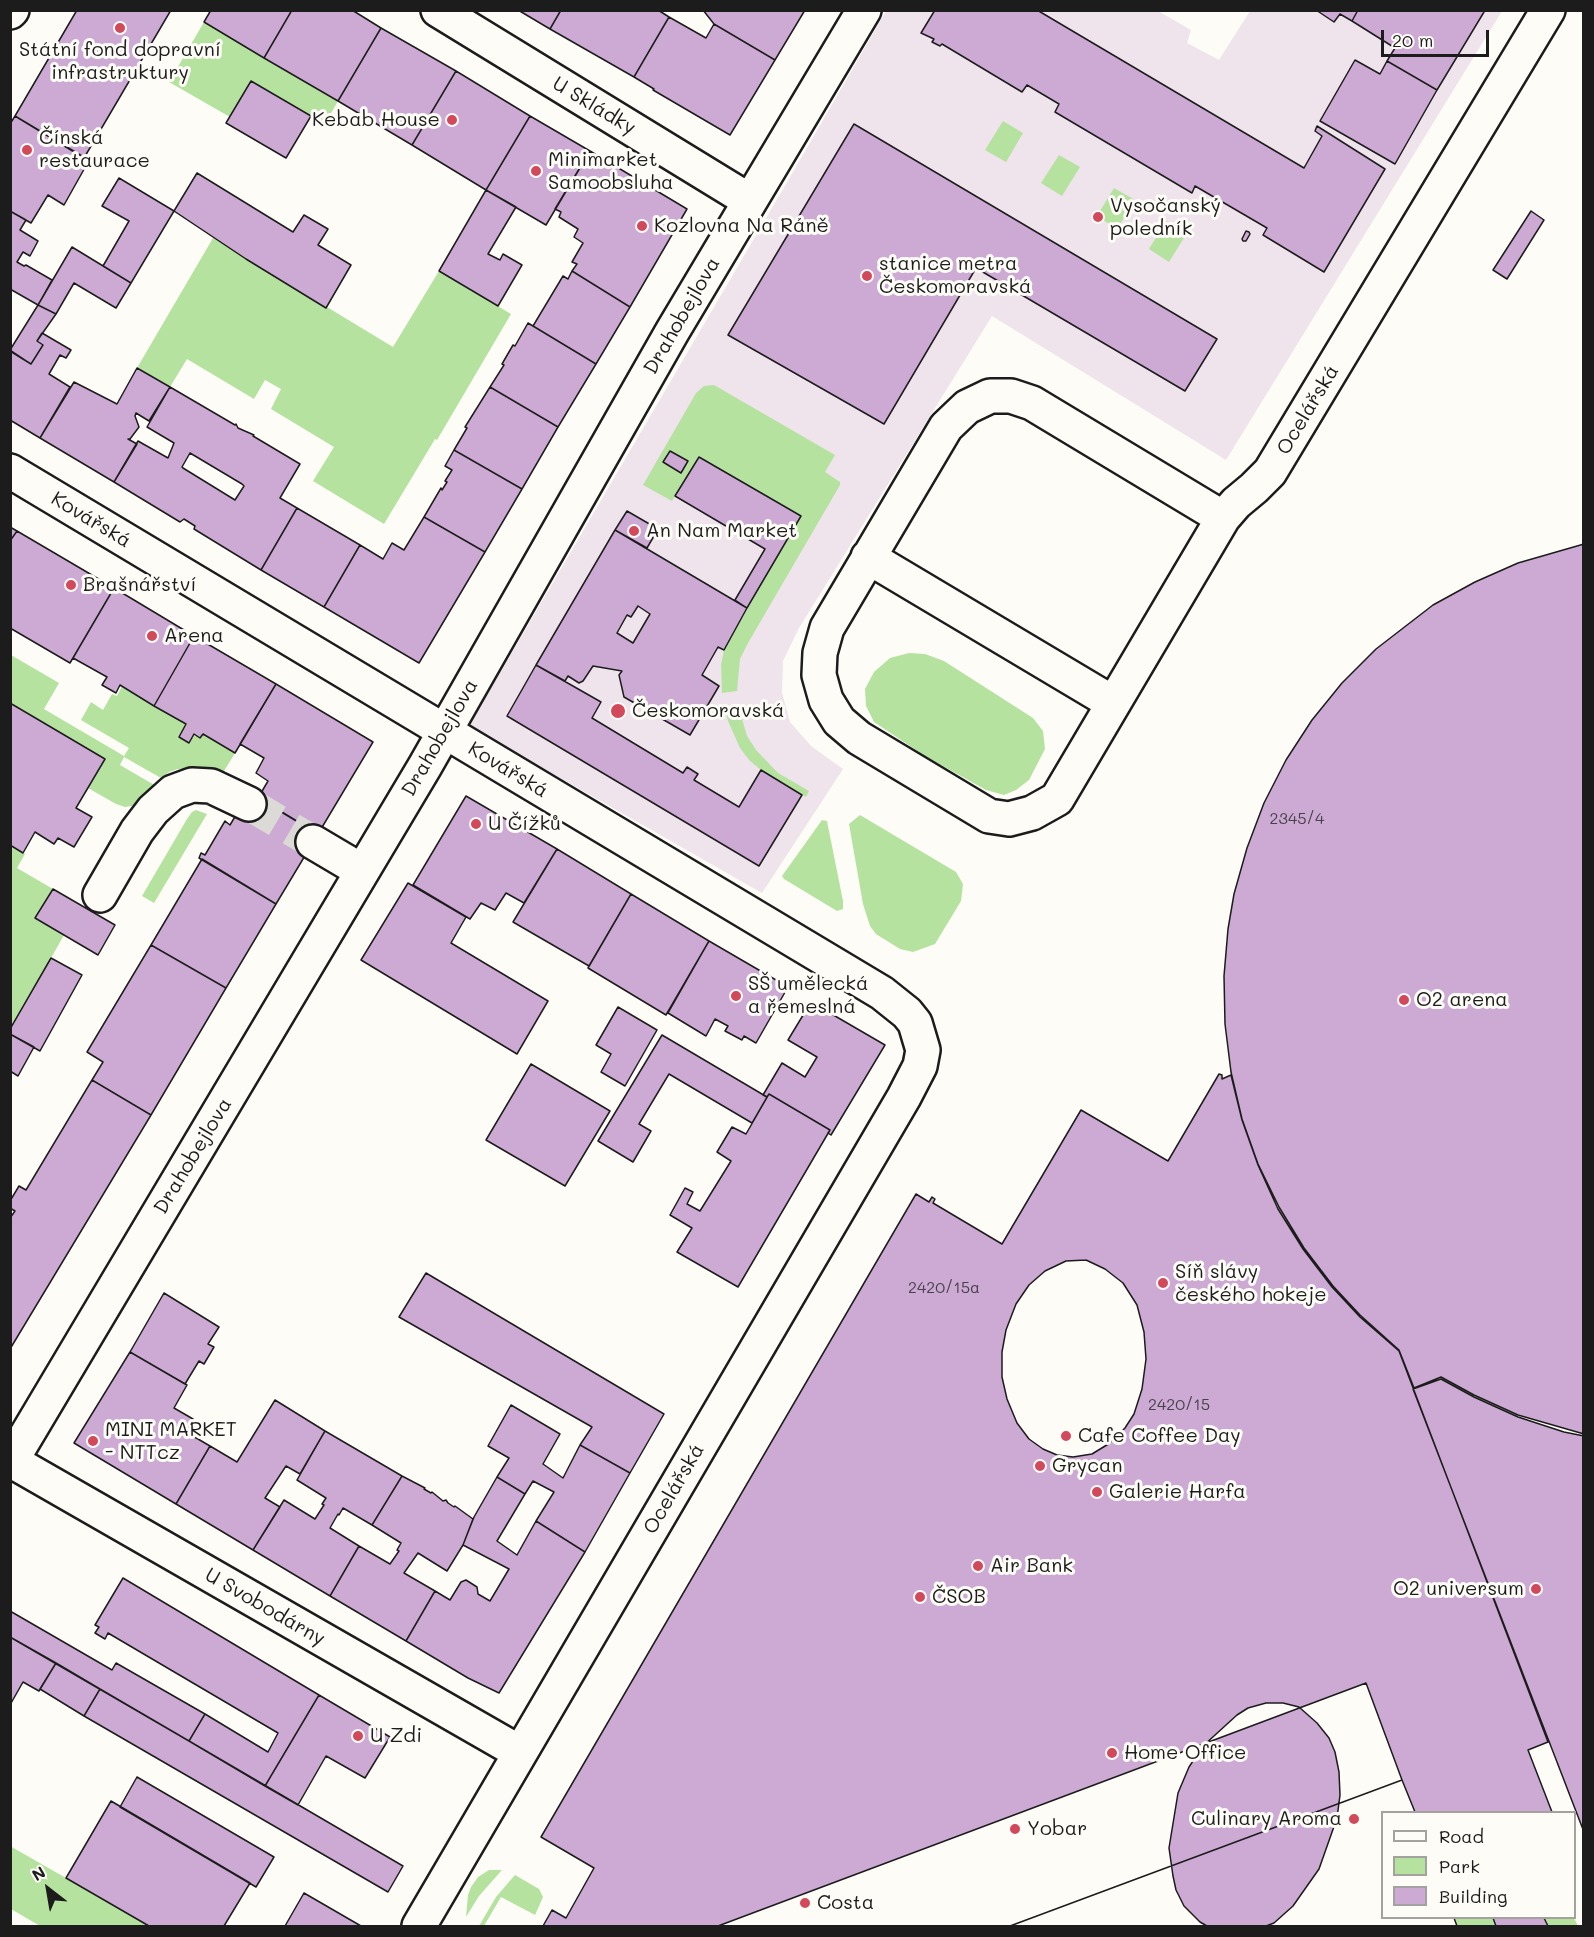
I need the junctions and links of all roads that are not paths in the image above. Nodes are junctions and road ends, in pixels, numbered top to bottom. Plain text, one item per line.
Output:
1 (438, 10) edge
2 (864, 10) edge
3 (1548, 10) edge
4 (750, 201) junction
5 (10, 471) edge
6 (1223, 518) junction
7 (868, 557) junction
8 (1113, 703) junction
9 (444, 733) junction
10 (249, 804) tunnel mouth
11 (313, 842) tunnel mouth
12 (362, 871) junction
13 (100, 895) dead end
14 (923, 1050) joint
15 (11, 1461) edge
16 (519, 1752) junction
17 (419, 1926) edge

1 - 4 street, U Skládky
2 - 4 street, Drahobejlova
3 - 6 street, Ocelářská
4 - 9 street, Drahobejlova
5 - 9 street, Kovářská
6 - 7 street
6 - 8 street, Ocelářská
7 - 8 street
7 - 8 street, Ocelářská
9 - 12 street, Drahobejlova
9 - 14 street, Kovářská
10 - 13 street
11 - 12 street
12 - 15 street, Drahobejlova
14 - 16 street, Ocelářská
15 - 16 street, U Svobodárny
16 - 17 street, Ocelářská

